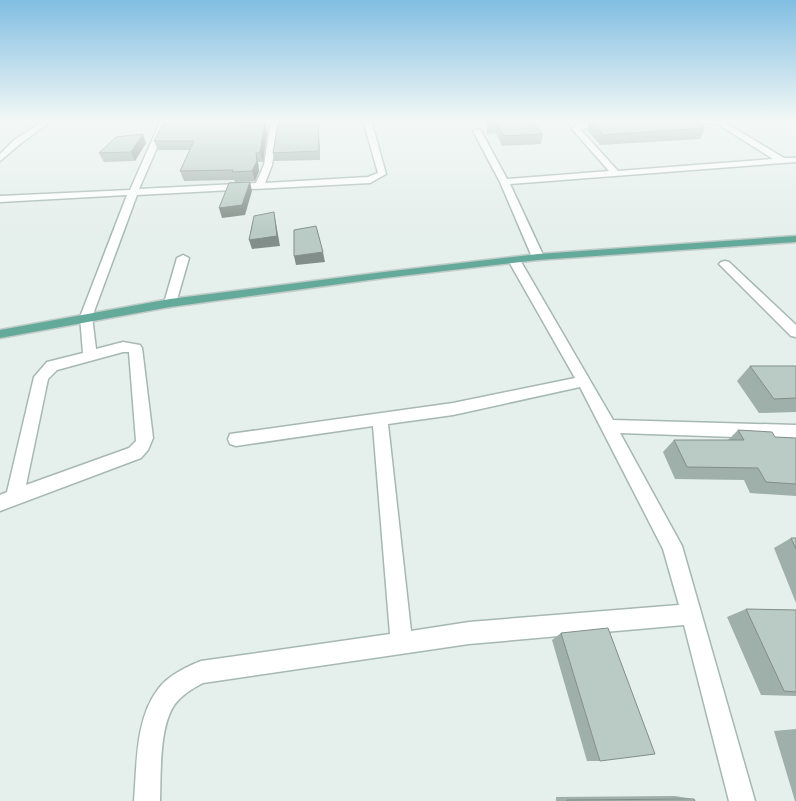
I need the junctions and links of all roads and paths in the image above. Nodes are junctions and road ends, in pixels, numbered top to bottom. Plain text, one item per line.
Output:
1 (149, 157) edge
2 (269, 157) edge
3 (378, 157) edge
4 (491, 157) edge
5 (601, 157) edge
6 (776, 157) edge
7 (796, 160) edge
8 (782, 161) junction
9 (616, 174) junction
10 (504, 182) junction
11 (260, 184) junction
12 (134, 192) junction
13 (0, 199) edge
14 (796, 240) edge
15 (538, 257) junction
16 (183, 258) dead end
17 (514, 260) junction
18 (725, 264) dead end
19 (170, 302) junction
20 (86, 317) junction
21 (796, 333) edge
22 (0, 334) edge
23 (90, 357) junction
24 (584, 381) junction
25 (380, 419) junction
26 (607, 426) junction
27 (796, 432) edge
28 (236, 439) dead end
29 (7, 500) edge
30 (692, 614) junction
31 (402, 643) junction
32 (147, 801) edge
33 (742, 801) edge

1 - 12 street
2 - 11 street
3 - 11 street
4 - 10 street
5 - 9 street
6 - 8 street
7 - 8 street
8 - 9 street
9 - 10 street
10 - 15 street
11 - 12 street
12 - 13 street
12 - 20 street
14 - 15 main road
15 - 17 main road
16 - 19 street
17 - 19 main road
17 - 24 street
18 - 21 street
19 - 20 main road
20 - 22 main road
20 - 23 street
23 - 29 street
23 - 29 street
24 - 25 street
24 - 26 street
25 - 28 street
25 - 31 street
26 - 27 street
26 - 30 street
30 - 31 street
30 - 33 street
31 - 32 street

